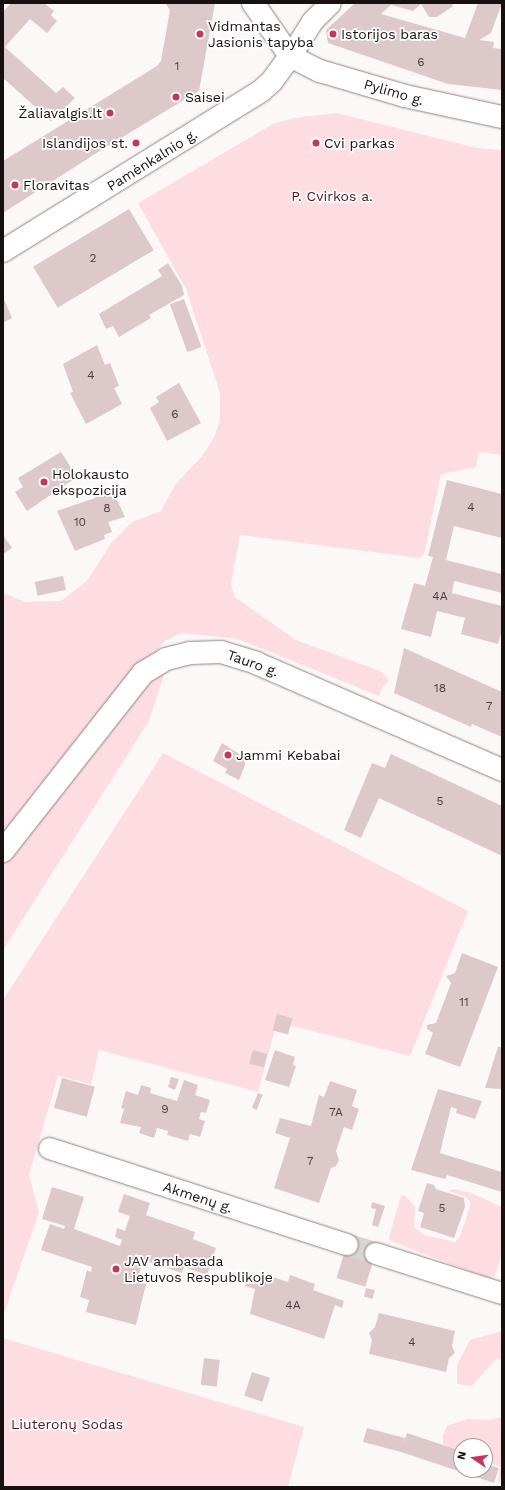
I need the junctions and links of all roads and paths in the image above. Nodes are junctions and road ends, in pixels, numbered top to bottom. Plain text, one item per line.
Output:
1 (252, 3) edge
2 (330, 3) edge
3 (290, 56) junction
4 (502, 117) edge
5 (3, 252) edge
6 (502, 770) edge
7 (3, 851) edge
8 (48, 1148) dead end
9 (347, 1244) tunnel mouth
10 (375, 1253) tunnel mouth
11 (502, 1294) edge

1 - 3 main road
2 - 3 street
3 - 4 main road, Pylimo g.
3 - 5 main road, Pamėnkalnio g.
6 - 7 main road, Tauro g.
8 - 9 street, Akmenų g.
10 - 11 street

